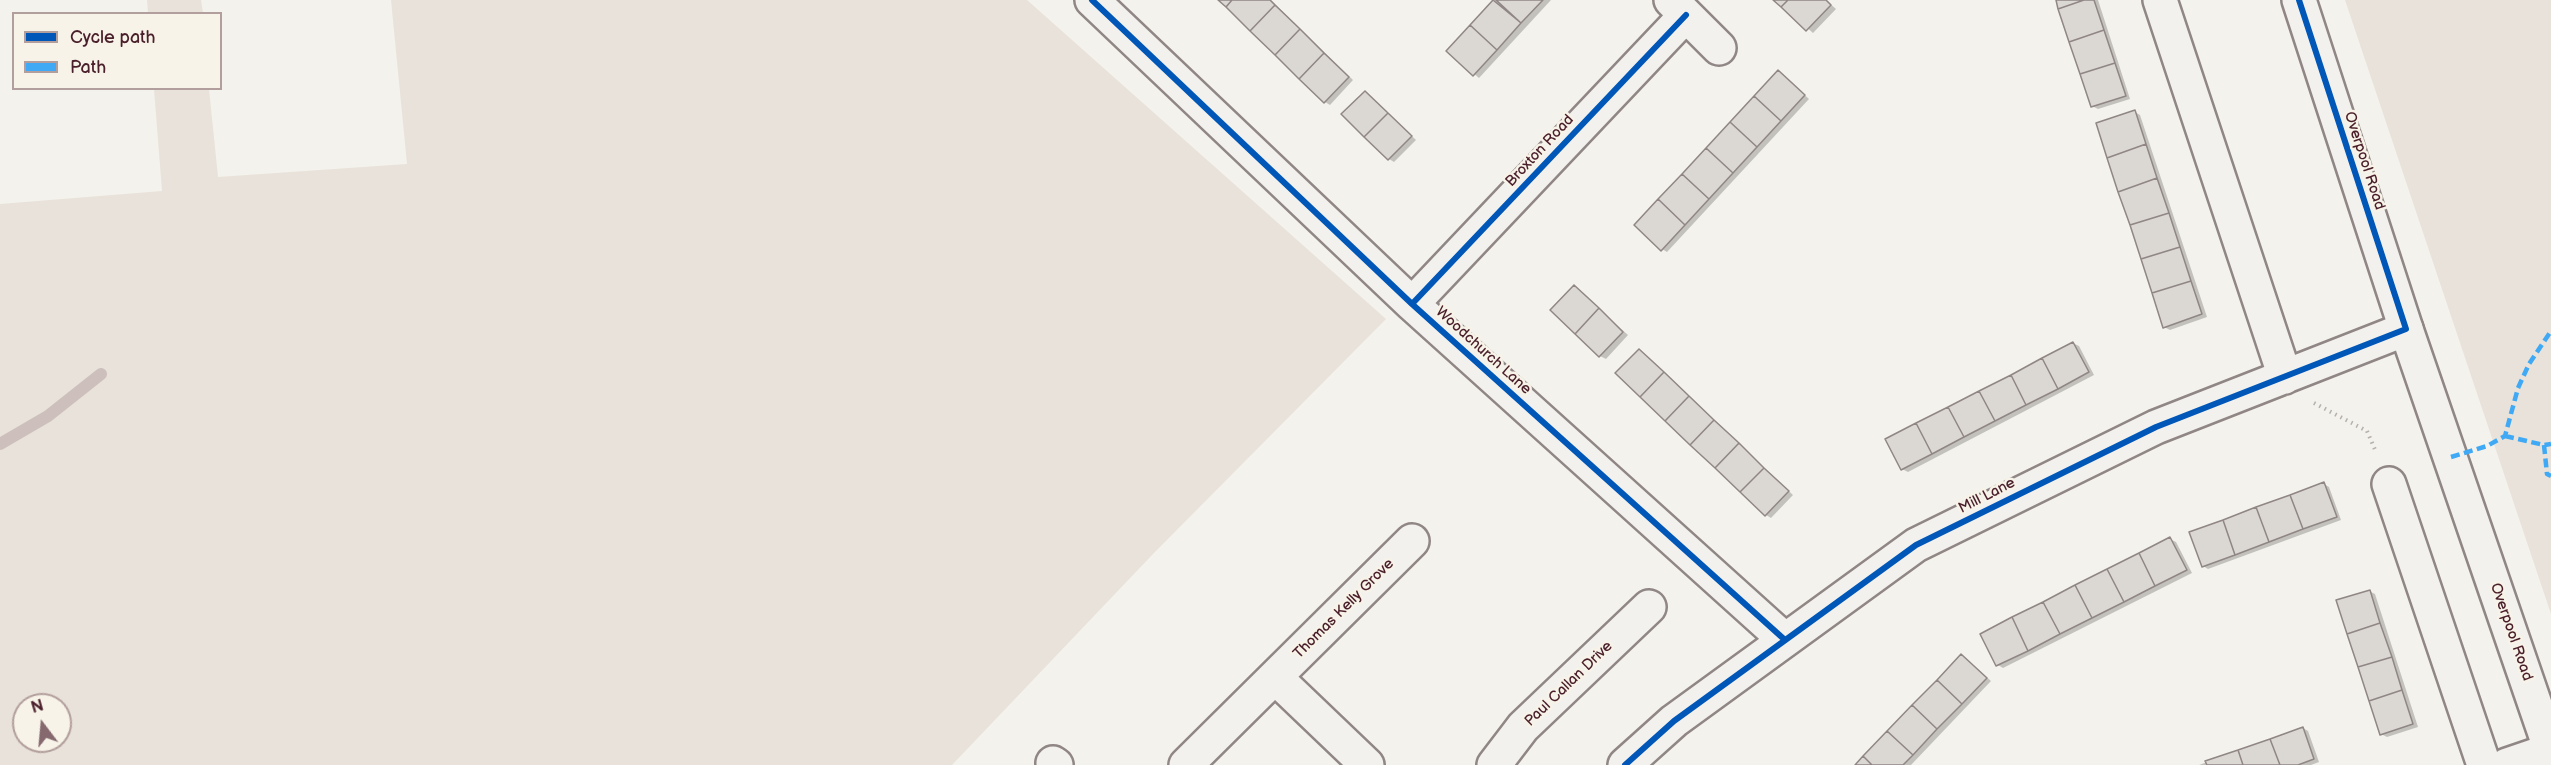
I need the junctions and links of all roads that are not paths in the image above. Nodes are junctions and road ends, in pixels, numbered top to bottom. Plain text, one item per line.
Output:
1 (1092, 0) edge
2 (2160, 0) edge
3 (2299, 0) edge
4 (1678, 7) edge
5 (1719, 48) dead end
6 (1412, 304) junction
7 (2406, 329) junction
8 (2285, 377) junction
9 (2389, 484) road end
10 (1412, 541) dead end
11 (1649, 607) dead end
12 (1785, 640) junction
13 (1276, 678) junction
14 (2551, 750) edge
15 (1186, 765) edge
16 (1367, 765) edge
17 (1494, 765) edge
18 (1624, 765) edge
19 (2484, 765) edge
20 (2507, 765) edge

1 - 6 street, Woodchurch Lane
2 - 8 street
3 - 7 street, Overpool Road
4 - 5 street, Broxton Road
4 - 6 street, Broxton Road
6 - 12 street, Woodchurch Lane
7 - 8 street, Mill Lane
7 - 14 street, Overpool Road
8 - 12 street, Mill Lane
9 - 19 street
10 - 13 street, Thomas Kelly Grove
11 - 17 street, Paul Callan Drive
12 - 18 street, Mill Lane
13 - 15 street, Thomas Kelly Grove
13 - 16 street
14 - 20 street

